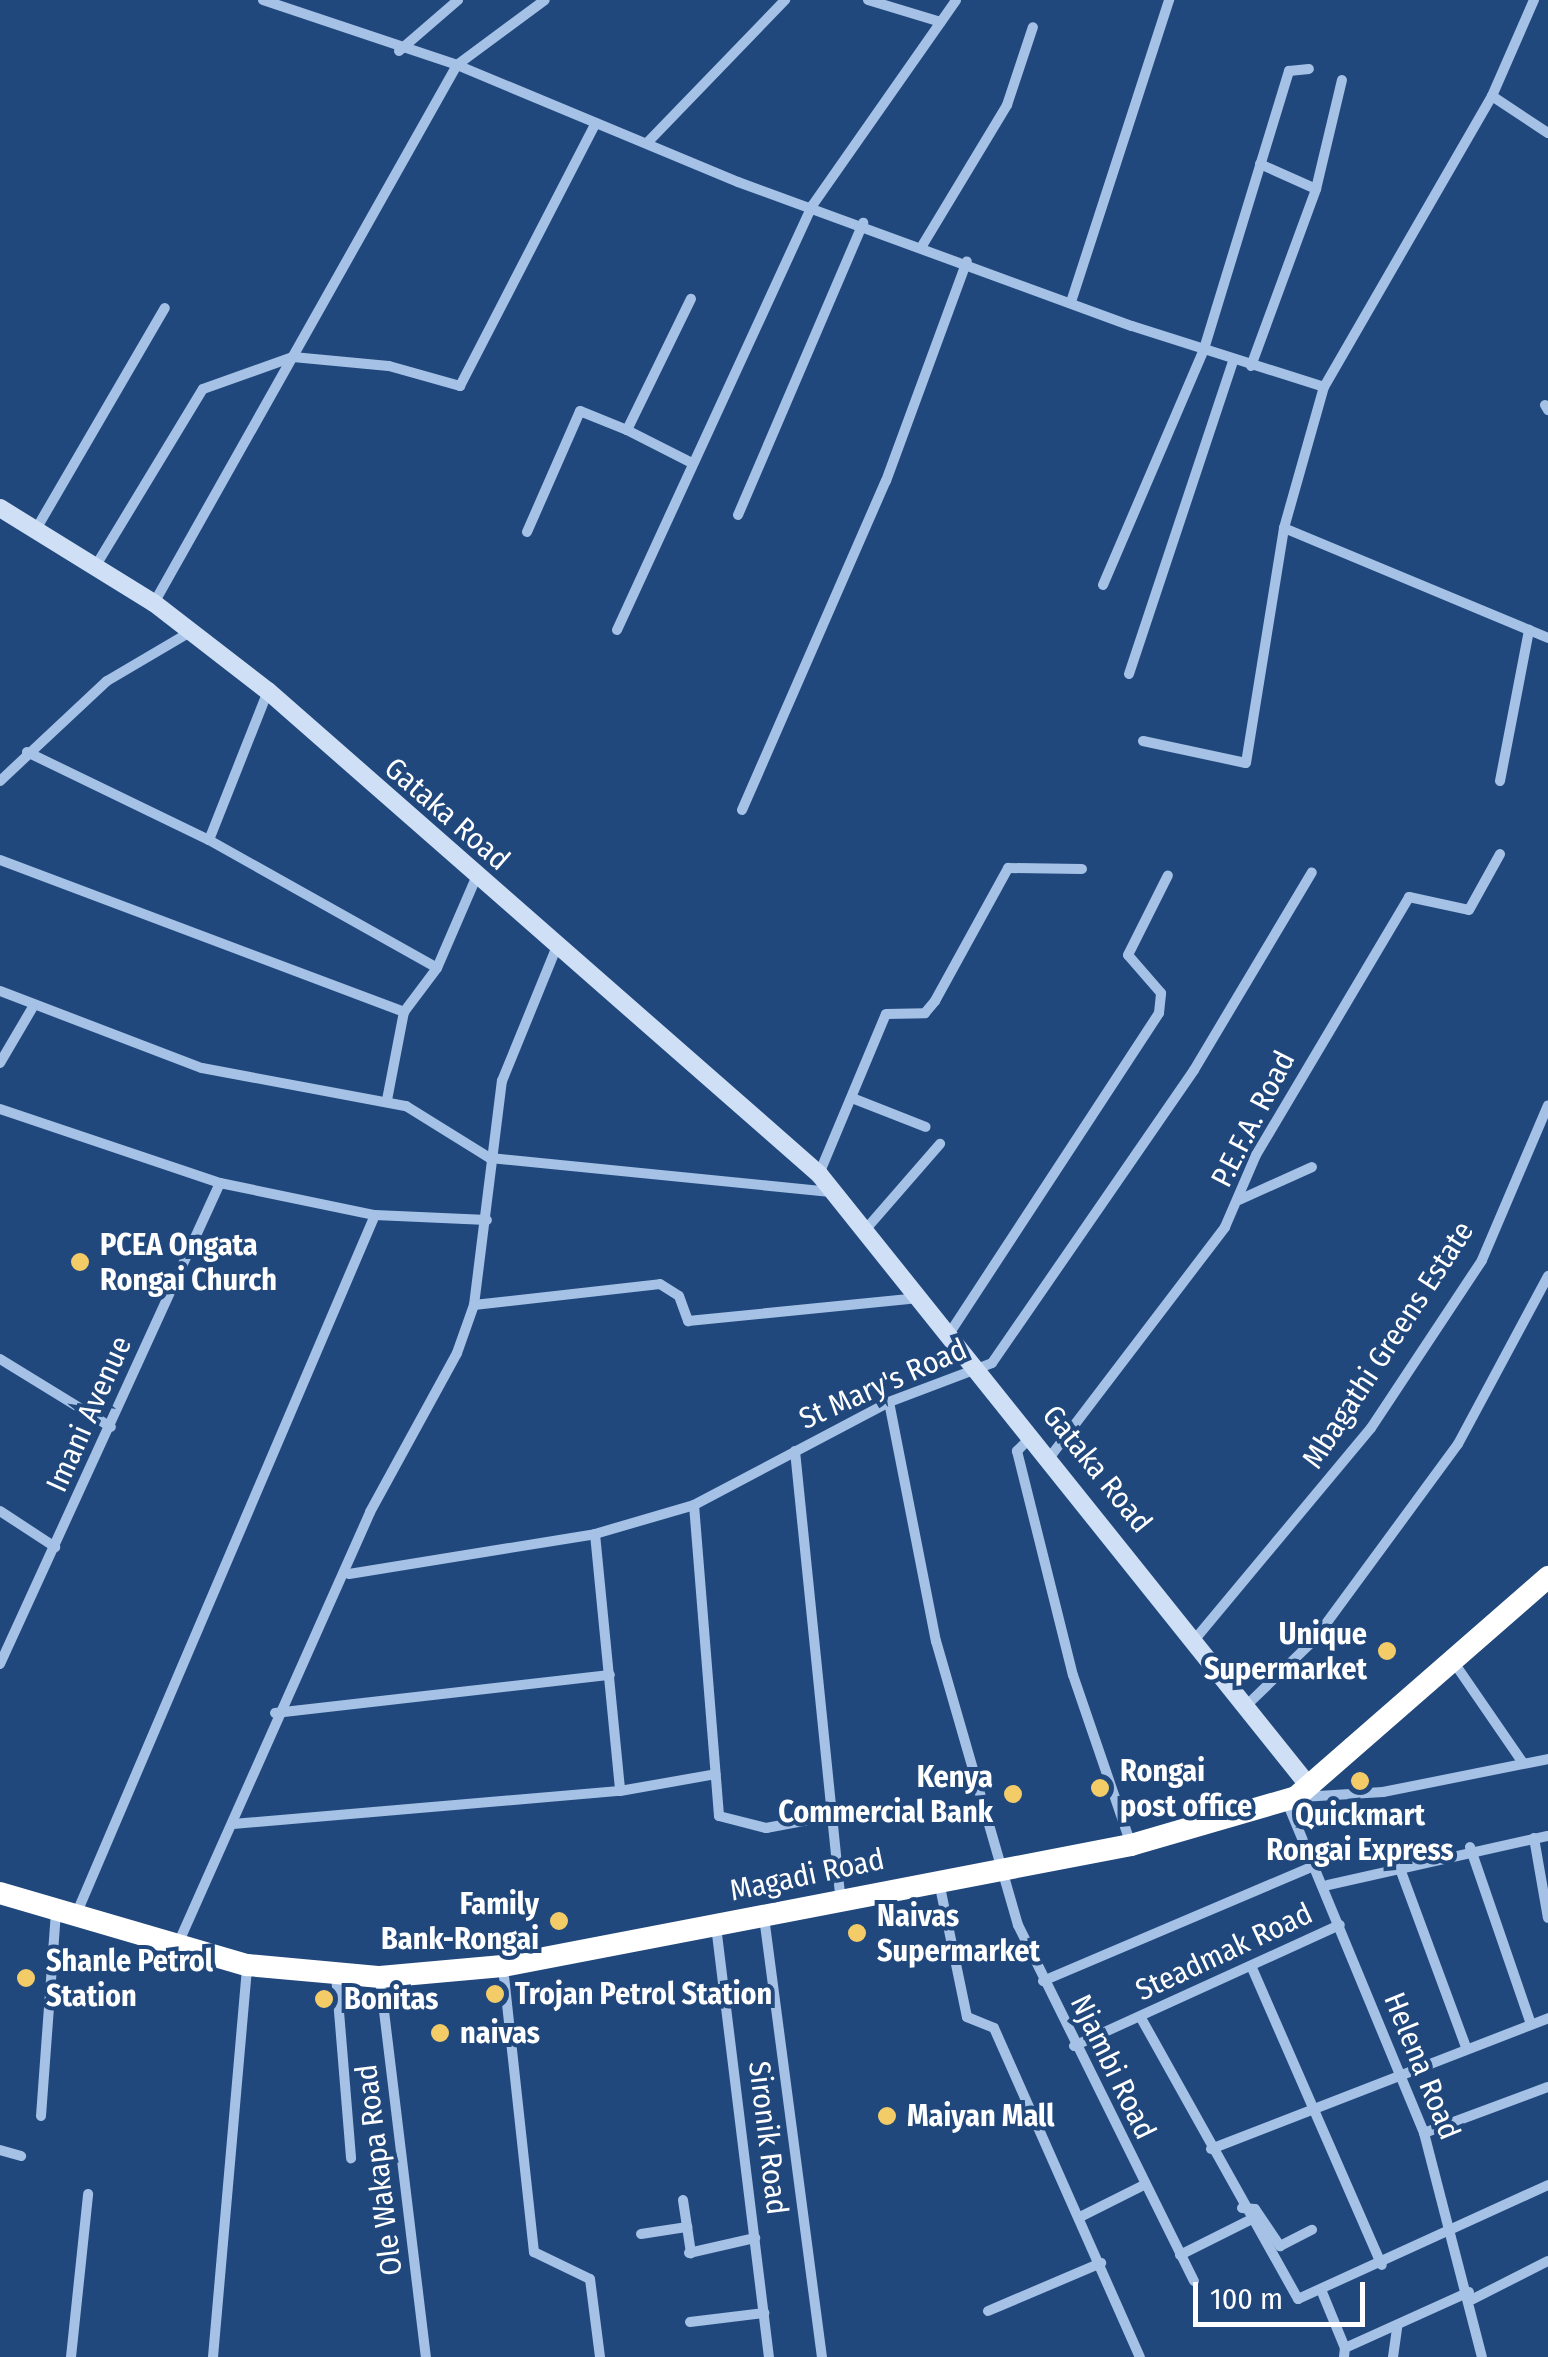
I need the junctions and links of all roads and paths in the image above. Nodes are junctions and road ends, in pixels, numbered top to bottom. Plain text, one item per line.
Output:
1 (263, 0) edge
2 (458, 0) edge
3 (545, 0) edge
4 (784, 0) edge
5 (868, 0) edge
6 (956, 0) edge
7 (1169, 0) edge
8 (1534, 0) edge
9 (941, 22) junction
10 (1033, 27) dead end
11 (399, 51) junction
12 (457, 65) junction
13 (1309, 70) dead end
14 (1342, 80) dead end
15 (1492, 96) junction
16 (596, 123) junction
17 (1548, 133) edge
18 (646, 142) junction
19 (1260, 164) junction
20 (1316, 189) junction
21 (812, 206) junction
22 (863, 223) junction
23 (922, 246) junction
24 (967, 261) junction
25 (692, 298) dead end
26 (1071, 302) junction
27 (165, 308) dead end
28 (1204, 350) junction
29 (293, 358) junction
30 (1234, 359) junction
31 (1251, 366) junction
32 (1324, 387) junction
33 (626, 430) junction
34 (690, 462) junction
35 (0, 508) edge
36 (738, 515) dead end
37 (1284, 528) junction
38 (35, 532) junction
39 (527, 532) dead end
40 (95, 567) junction
41 (1103, 586) dead end
42 (154, 603) junction
43 (617, 630) dead end
44 (1529, 630) junction
45 (192, 631) junction
46 (1548, 638) edge
47 (1129, 674) dead end
48 (268, 691) junction
49 (1143, 741) dead end
50 (26, 752) junction
51 (1500, 780) dead end
52 (0, 781) edge
53 (742, 810) dead end
54 (210, 840) junction
55 (1500, 854) dead end
56 (0, 860) edge
57 (1082, 870) dead end
58 (1312, 872) dead end
59 (1168, 875) dead end
60 (476, 878) junction
61 (558, 943) junction
62 (437, 968) junction
63 (0, 991) edge
64 (34, 1005) junction
65 (404, 1012) junction
66 (0, 1062) edge
67 (852, 1098) junction
68 (387, 1100) junction
69 (1548, 1105) edge
70 (0, 1109) edge
71 (926, 1127) dead end
72 (940, 1144) dead end
73 (490, 1158) junction
74 (1312, 1167) dead end
75 (818, 1174) junction
76 (220, 1183) junction
77 (834, 1192) junction
78 (1238, 1201) junction
79 (375, 1215) junction
80 (486, 1220) junction
81 (866, 1229) junction
82 (1548, 1276) edge
83 (925, 1298) junction
84 (474, 1305) junction
85 (951, 1330) junction
86 (0, 1359) edge
87 (977, 1367) junction
88 (890, 1402) junction
89 (111, 1426) junction
90 (1036, 1435) junction
91 (795, 1451) junction
92 (1050, 1457) junction
93 (694, 1506) junction
94 (0, 1511) edge
95 (595, 1534) junction
96 (55, 1548) junction
97 (349, 1574) junction
98 (1548, 1577) edge
99 (5, 1634) edge
100 (1196, 1638) junction
101 (0, 1664) edge
102 (1455, 1664) junction
103 (610, 1674) junction
104 (1249, 1703) junction
105 (275, 1713) junction
106 (1548, 1758) edge
107 (1523, 1763) junction
108 (716, 1774) junction
109 (620, 1792) junction
110 (1297, 1795) junction
111 (830, 1816) junction
112 (232, 1824) junction
113 (1548, 1836) edge
114 (1534, 1838) junction
115 (1131, 1845) junction
116 (1470, 1847) junction
117 (1318, 1864) junction
118 (1399, 1866) junction
119 (999, 1869) junction
120 (939, 1880) junction
121 (1328, 1886) junction
122 (0, 1893) edge
123 (840, 1897) junction
124 (66, 1914) junction
125 (764, 1914) junction
126 (1548, 1918) edge
127 (716, 1925) junction
128 (1340, 1925) junction
129 (177, 1946) junction
130 (247, 1964) junction
131 (503, 1966) junction
132 (1252, 1968) junction
133 (336, 1975) junction
134 (380, 1977) junction
135 (1043, 1981) junction
136 (1141, 2018) junction
137 (1548, 2018) edge
138 (1532, 2024) junction
139 (1074, 2046) junction
140 (1466, 2047) junction
141 (1396, 2071) junction
142 (1548, 2087) edge
143 (1306, 2105) junction
144 (40, 2116) dead end
145 (1424, 2133) junction
146 (0, 2150) edge
147 (1212, 2150) junction
148 (22, 2156) dead end
149 (351, 2158) dead end
150 (1144, 2185) junction
151 (1548, 2185) edge
152 (88, 2194) dead end
153 (683, 2200) dead end
154 (1242, 2208) junction
155 (1082, 2216) junction
156 (1248, 2221) junction
157 (687, 2228) junction
158 (1312, 2230) dead end
159 (1455, 2230) junction
160 (641, 2234) dead end
161 (755, 2238) junction
162 (1180, 2255) junction
163 (1548, 2262) edge
164 (1101, 2263) junction
165 (1382, 2265) junction
166 (1194, 2281) dead end
167 (1322, 2292) junction
168 (1471, 2296) junction
169 (988, 2311) dead end
170 (764, 2313) junction
171 (690, 2322) dead end
172 (1397, 2327) junction
173 (1344, 2352) edge
174 (71, 2357) edge
175 (213, 2357) edge
176 (426, 2357) edge
177 (600, 2357) edge
178 (769, 2357) edge
179 (822, 2357) edge
180 (1140, 2357) edge
181 (1394, 2357) edge
182 (1482, 2357) edge

1 - 11 street
2 - 11 street
3 - 12 street
4 - 18 street
5 - 9 street
6 - 9 street
7 - 26 street
8 - 15 street
9 - 21 street
10 - 23 street
11 - 12 street
12 - 16 street
12 - 29 street
13 - 19 street
14 - 20 street
15 - 17 street
15 - 32 street
16 - 18 street
16 - 29 street
18 - 21 street
19 - 20 street
19 - 28 street
20 - 31 street
21 - 22 street
21 - 34 street
22 - 23 street
22 - 36 street
23 - 24 street
24 - 26 street
24 - 53 street
25 - 33 street
26 - 28 street
27 - 38 street
28 - 30 street
28 - 41 street
29 - 40 street
29 - 42 street
30 - 31 street
30 - 47 street
31 - 32 street
32 - 37 street
33 - 34 street
33 - 39 street
34 - 43 street
35 - 38 street, Gataka Road
37 - 44 street
37 - 49 street
38 - 40 street, Gataka Road
40 - 42 street, Gataka Road
42 - 45 street, Gataka Road
44 - 46 street
44 - 51 street
45 - 48 street, Gataka Road
45 - 50 street
48 - 54 street
48 - 60 street, Gataka Road
50 - 52 street
50 - 54 street
54 - 62 street
55 - 78 street, P.E.F.A. Road
56 - 65 street
57 - 67 street
58 - 87 street, St Mary's Road
59 - 85 street
60 - 61 street, Gataka Road
60 - 62 street
61 - 73 street
61 - 75 street, Gataka Road
62 - 65 street
63 - 64 street
64 - 66 street
64 - 68 street
65 - 68 street
67 - 71 street
67 - 75 street
68 - 73 street
69 - 100 street, Mbagathi Greens Estate
70 - 76 street
72 - 81 street
73 - 77 street
73 - 80 street
74 - 78 street
75 - 77 street, Gataka Road
76 - 79 street
76 - 89 street, Imani Avenue
77 - 81 street, Gataka Road
78 - 92 street, P.E.F.A. Road
79 - 80 street
79 - 124 street
80 - 84 street
81 - 83 street, Gataka Road
82 - 104 street
83 - 84 street
83 - 85 street, Gataka Road
84 - 97 street
85 - 87 street, Gataka Road
86 - 89 street
87 - 88 street, St Mary's Road
87 - 90 street, Gataka Road
88 - 91 street, St Mary's Road
88 - 119 street, Njambi Road
89 - 96 street, Imani Avenue
90 - 92 street, Gataka Road
90 - 115 street
91 - 93 street, St Mary's Road
91 - 111 street
92 - 100 street, Gataka Road
93 - 95 street, St Mary's Road
93 - 108 street
94 - 96 street
95 - 97 street, St Mary's Road
95 - 103 street
96 - 99 street, Imani Avenue
97 - 105 street
98 - 102 highway, Magadi Road
99 - 101 street, Imani Avenue
100 - 104 street, Gataka Road
102 - 107 street
102 - 110 highway, Magadi Road
103 - 105 street
103 - 109 street
104 - 110 street, Gataka Road
105 - 112 street
106 - 107 street
107 - 110 street
108 - 109 street
108 - 111 street
109 - 112 street
110 - 115 highway, Magadi Road
110 - 117 street, Helena Road
111 - 123 street
112 - 129 street
113 - 114 street
114 - 116 street
114 - 126 street
115 - 119 highway, Magadi Road
116 - 118 street
116 - 138 street
117 - 121 street, Helena Road
117 - 135 street
118 - 121 street
118 - 140 street
119 - 120 highway, Magadi Road
119 - 135 street, Njambi Road
120 - 123 highway, Magadi Road
120 - 155 street
121 - 128 street, Helena Road
122 - 124 highway, Magadi Road
123 - 125 highway, Magadi Road
124 - 129 highway, Magadi Road
124 - 144 street
125 - 127 highway, Magadi Road
125 - 179 street
127 - 131 highway, Magadi Road
127 - 161 street, Sironik Road
128 - 132 street, Steadmak Road
128 - 141 street, Helena Road
129 - 130 highway, Magadi Road
130 - 133 highway, Magadi Road
130 - 175 street
131 - 134 highway, Magadi Road
131 - 177 street
132 - 136 street, Steadmak Road
132 - 143 street
133 - 134 highway, Magadi Road
133 - 149 street
134 - 176 street, Ole Wakapa Road
135 - 139 street, Njambi Road
136 - 139 street, Steadmak Road
136 - 147 street, Njambi Road
137 - 138 street
138 - 140 street
139 - 150 street, Njambi Road
140 - 141 street
141 - 143 street
141 - 145 street, Helena Road
142 - 145 street
143 - 147 street
143 - 165 street
145 - 159 street, Helena Road
146 - 148 street
147 - 154 street, Njambi Road
150 - 155 street
150 - 162 street, Njambi Road
151 - 159 street
152 - 174 street
153 - 157 street
154 - 156 street, Njambi Road
154 - 158 street
155 - 164 street
156 - 162 street
156 - 167 street, Njambi Road
157 - 160 street
157 - 161 street
159 - 165 street
159 - 168 street, Helena Road
161 - 170 street, Sironik Road
162 - 166 street, Njambi Road
163 - 168 street
164 - 169 street
164 - 180 street
165 - 167 street
167 - 173 street
168 - 172 street
168 - 182 street, Helena Road
170 - 171 street
170 - 178 street, Sironik Road
172 - 173 street
172 - 181 street

